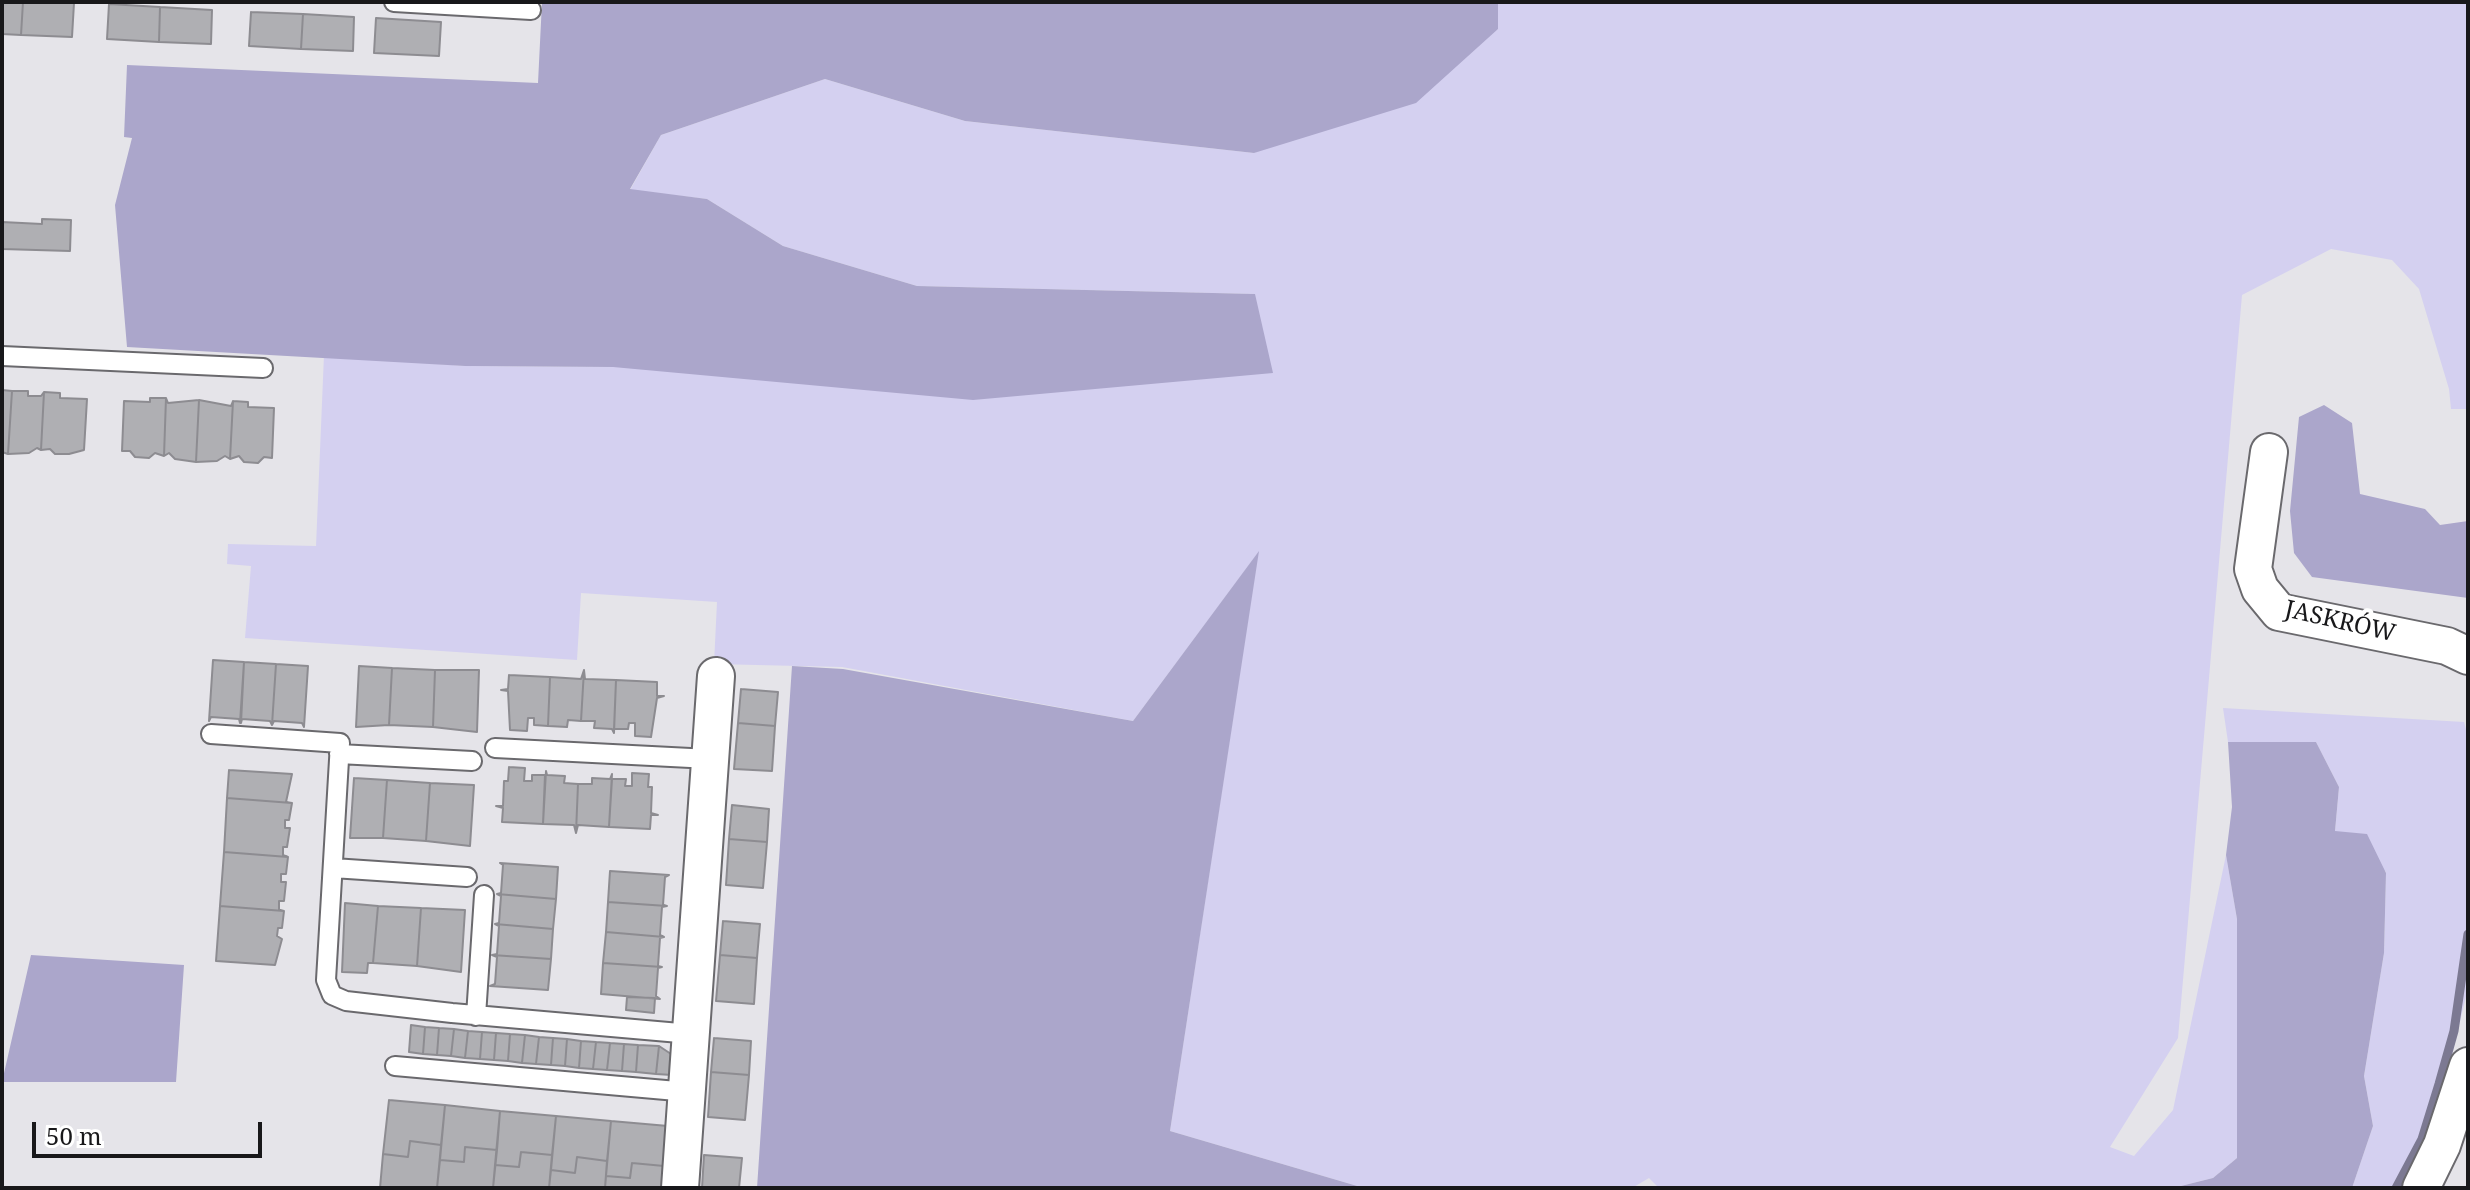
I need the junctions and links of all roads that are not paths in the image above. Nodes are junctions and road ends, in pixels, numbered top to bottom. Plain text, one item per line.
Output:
1 (394, 2) edge
2 (531, 10) dead end
3 (2, 356) edge
4 (263, 368) dead end
5 (2269, 452) dead end
6 (2468, 656) edge
7 (716, 676) dead end
8 (211, 734) dead end
9 (495, 748) dead end
10 (339, 754) junction
11 (710, 759) junction
12 (472, 761) dead end
13 (333, 868) junction
14 (467, 877) dead end
15 (484, 895) dead end
16 (476, 1016) junction
17 (691, 1034) junction
18 (395, 1066) dead end
19 (2468, 1066) edge
20 (688, 1092) junction
21 (680, 1188) edge
22 (2421, 1188) edge

1 - 2 lane
3 - 4 lane
5 - 6 street, JASKRÓW
7 - 11 street
8 - 10 lane
9 - 11 lane
10 - 12 lane
10 - 13 lane
11 - 17 street
13 - 14 lane
13 - 16 lane
15 - 16 lane
16 - 17 lane
17 - 20 street
18 - 20 lane
19 - 22 street
20 - 21 street

